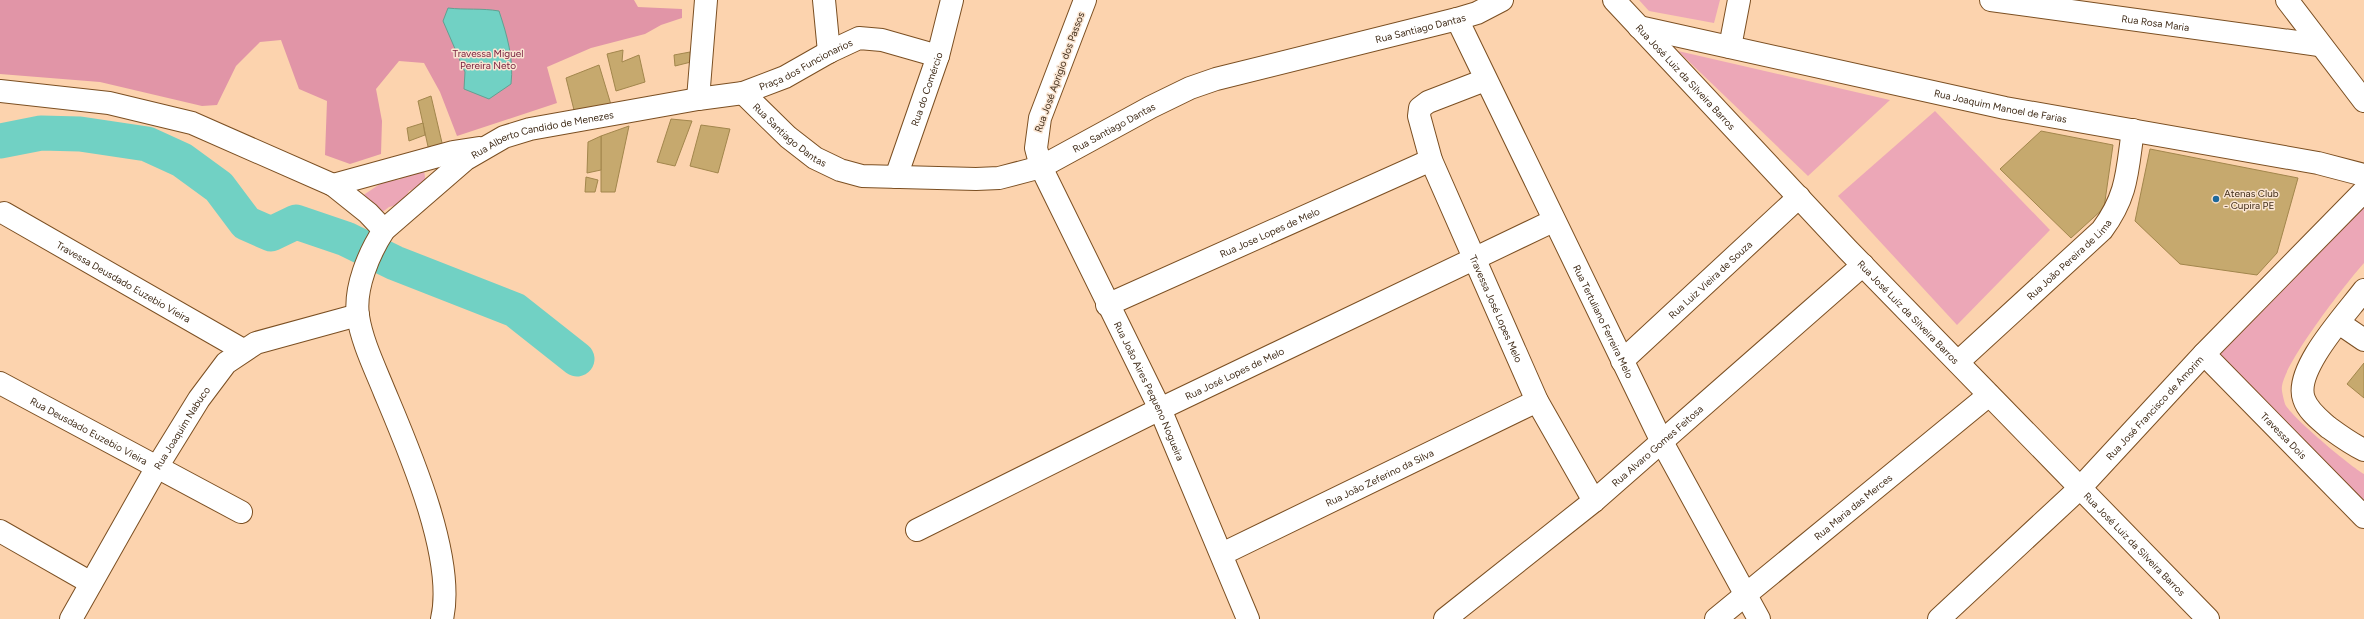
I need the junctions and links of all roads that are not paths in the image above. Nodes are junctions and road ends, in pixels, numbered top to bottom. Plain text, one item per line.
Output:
1 (706, 0) edge
2 (824, 0) edge
3 (952, 0) edge
4 (1085, 0) edge
5 (1502, 0) edge
6 (1614, 0) edge
7 (1739, 0) edge
8 (1992, 0) edge
9 (2287, 0) edge
10 (1457, 19) junction
11 (1639, 27) junction
12 (2320, 45) junction
13 (1730, 47) junction
14 (829, 52) junction
15 (938, 56) junction
16 (1485, 80) junction
17 (0, 91) edge
18 (743, 93) junction
19 (698, 99) junction
20 (2364, 101) edge
21 (2133, 130) junction
22 (484, 147) junction
23 (1431, 160) junction
24 (1041, 167) junction
25 (2364, 174) edge
26 (896, 177) junction
27 (333, 185) junction
28 (2364, 191) edge
29 (1799, 197) junction
30 (4, 213) dead end
31 (1554, 221) junction
32 (380, 237) junction
33 (1475, 260) junction
34 (1863, 265) junction
35 (2364, 290) edge
36 (1107, 305) junction
37 (358, 306) junction
38 (2339, 323) junction
39 (2364, 340) edge
40 (243, 350) junction
41 (2204, 354) junction
42 (1622, 361) junction
43 (1958, 362) junction
44 (0, 383) edge
45 (1989, 395) junction
46 (1537, 400) junction
47 (1160, 409) junction
48 (1662, 442) junction
49 (2364, 450) edge
50 (157, 467) junction
51 (2080, 488) junction
52 (1594, 501) junction
53 (241, 512) dead end
54 (2364, 517) edge
55 (917, 530) dead end
56 (0, 531) edge
57 (1222, 554) junction
58 (91, 583) junction
59 (1746, 595) junction
60 (2197, 616) edge
61 (70, 619) edge
62 (442, 619) edge
63 (1248, 619) edge
64 (1445, 619) edge
65 (1716, 619) edge
66 (1759, 619) edge
67 (1939, 619) edge

1 - 19 street
2 - 14 street
3 - 15 street, Rua do Comércio
4 - 24 street, Rua José Aprigio dos Passos
5 - 10 street, Rua Santiago Dantas
6 - 11 street, Rua José Luiz da Silveira Barros
7 - 13 street
8 - 12 street, Rua Rosa Maria
9 - 12 street
10 - 16 street, Rua Tertuliano Ferreira Melo
10 - 24 street, Rua Santiago Dantas
11 - 13 street, Rua Joaquim Manoel de Farias
11 - 29 street, Rua José Luiz da Silveira Barros
12 - 20 street
13 - 21 street, Rua Joaquim Manoel de Farias
14 - 15 street, Praça dos Funcionarios
14 - 18 street, Praça dos Funcionarios
15 - 26 street, Rua do Comércio
16 - 23 street, Travessa José Lopes Melo
16 - 31 street, Rua Tertuliano Ferreira Melo
17 - 27 street
18 - 19 street, Rua Alberto Candido de Menezes
18 - 26 street, Rua Santiago Dantas
19 - 22 street, Rua Alberto Candido de Menezes
21 - 25 street, Rua Joaquim Manoel de Farias
21 - 43 street, Rua João Pereira de Lima
22 - 27 street
22 - 32 street, Rua Alberto Candido de Menezes
23 - 33 street, Travessa José Lopes Melo
23 - 36 street, Rua Jose Lopes de Melo
24 - 26 street, Rua Santiago Dantas
24 - 36 street, Rua João Aires Pequeno Nogueira
27 - 32 street
28 - 41 street, Rua José Francisco de Amorim
29 - 34 street, Rua José Luiz da Silveira Barros
29 - 42 street, Rua Luiz Vieira de Souza
30 - 40 street, Travessa Deusdado Euzebio Vieira
31 - 33 street, Rua José Lopes de Melo
31 - 42 street, Rua Tertuliano Ferreira Melo
32 - 37 street
33 - 46 street, Travessa José Lopes Melo
33 - 47 street, Rua José Lopes de Melo
34 - 43 street, Rua José Luiz da Silveira Barros
34 - 48 street, Rua Alvaro Gomes Feitosa
35 - 38 street
36 - 47 street, Rua João Aires Pequeno Nogueira
37 - 40 street, Rua Joaquim Nabuco
37 - 62 street
38 - 39 street
38 - 49 street
40 - 50 street, Rua Joaquim Nabuco
41 - 51 street, Rua José Francisco de Amorim
41 - 54 street, Travessa Dois
42 - 48 street, Rua Tertuliano Ferreira Melo
43 - 45 street, Rua José Luiz da Silveira Barros
44 - 50 street, Rua Deusdado Euzebio Vieira
45 - 51 street, Rua José Luiz da Silveira Barros
45 - 59 street, Rua Maria das Merces
46 - 52 street, Travessa José Lopes Melo
46 - 57 street, Rua João Zeferino da Silva
47 - 55 street, Rua José Lopes de Melo
47 - 57 street, Rua João Aires Pequeno Nogueira
48 - 52 street, Rua Alvaro Gomes Feitosa
48 - 59 street, Rua Tertuliano Ferreira Melo
50 - 53 street, Rua Deusdado Euzebio Vieira
50 - 58 street, Rua Joaquim Nabuco
51 - 60 street, Rua José Luiz da Silveira Barros
51 - 67 street, Rua José Francisco de Amorim
52 - 64 street, Rua Alvaro Gomes Feitosa
56 - 58 street
57 - 63 street, Rua João Aires Pequeno Nogueira
58 - 61 street, Rua Joaquim Nabuco
59 - 65 street, Rua Maria das Merces
59 - 66 street, Rua Tertuliano Ferreira Melo

